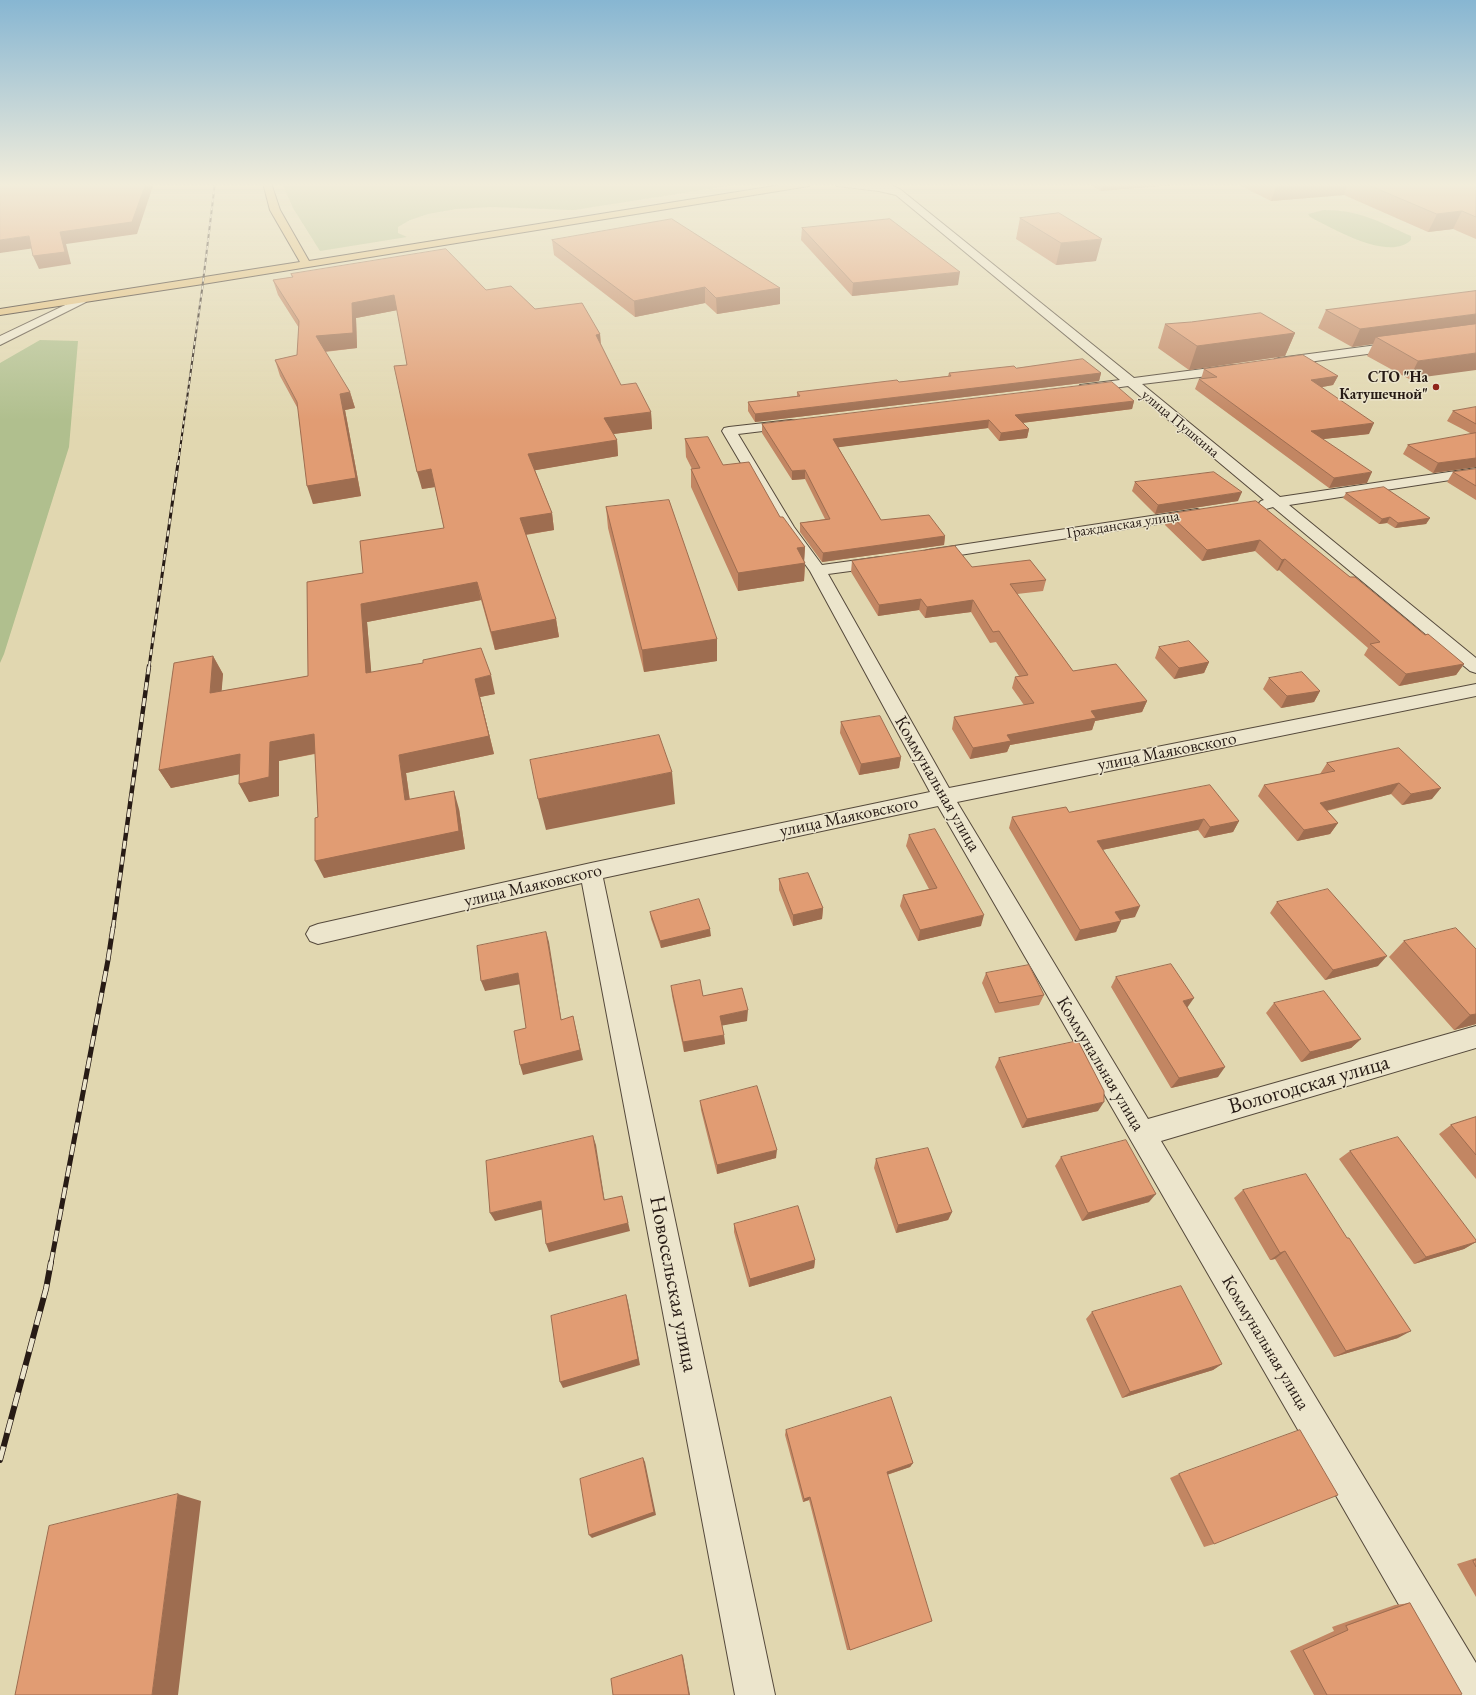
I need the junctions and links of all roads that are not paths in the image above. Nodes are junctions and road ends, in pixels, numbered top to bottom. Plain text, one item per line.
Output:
1 (318, 262) edge
2 (987, 262) edge
3 (306, 264) joint
4 (82, 300) junction
5 (0, 312) edge
6 (17, 333) junction
7 (0, 341) edge
8 (1414, 344) edge
9 (0, 351) edge
10 (1265, 364) edge
11 (1242, 368) edge
12 (1131, 383) junction
13 (1076, 390) edge
14 (800, 423) edge
15 (1476, 472) edge
16 (1275, 502) junction
17 (1252, 506) edge
18 (1212, 512) edge
19 (913, 557) edge
20 (897, 559) edge
21 (818, 571) junction
22 (1476, 667) edge
23 (1476, 690) edge
24 (943, 797) junction
25 (591, 872) junction
26 (318, 934) dead end
27 (1476, 1036) edge
28 (1142, 1134) junction
29 (755, 1695) edge
30 (1473, 1695) edge

1 - 3 main road
2 - 12 street, улица Пушкина
3 - 4 main road
4 - 5 main road
4 - 6 street
6 - 7 street
6 - 9 street
8 - 10 street
11 - 12 street
12 - 13 street
12 - 16 street, улица Пушкина
14 - 21 street, Коммунальная улица
15 - 16 street
16 - 17 street
16 - 22 street, улица Пушкина
18 - 19 street, Гражданская улица
20 - 21 street
21 - 24 street, Коммунальная улица
23 - 24 street, улица Маяковского
24 - 25 street, улица Маяковского
24 - 28 street, Коммунальная улица
25 - 26 street, улица Маяковского
25 - 29 street, Новосельская улица
27 - 28 street, Вологодская улица
28 - 30 street, Коммунальная улица

